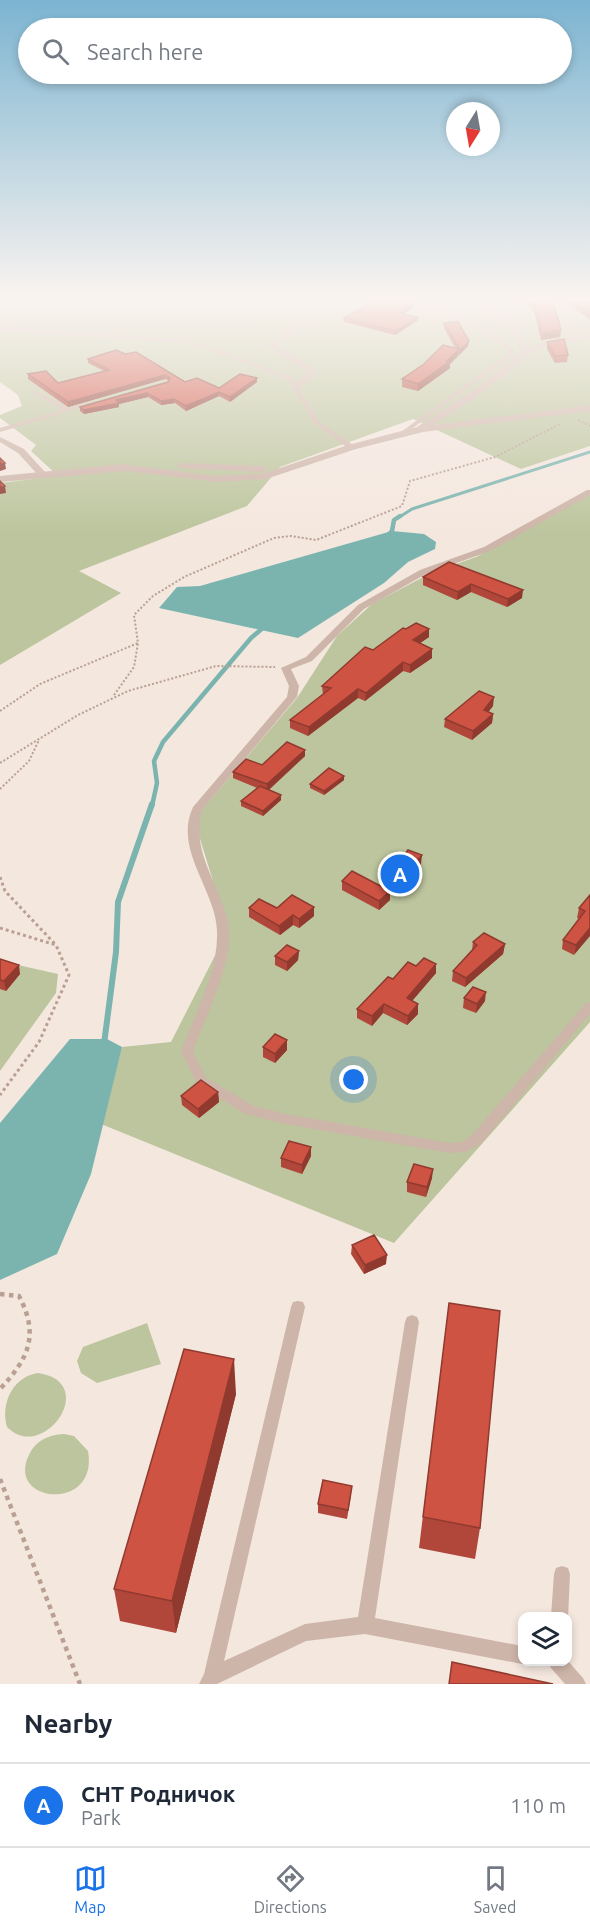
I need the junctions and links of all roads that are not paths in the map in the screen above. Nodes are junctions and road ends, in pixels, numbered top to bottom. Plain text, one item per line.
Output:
1 (287, 377) edge
2 (310, 377) edge
3 (484, 377) edge
4 (497, 377) edge
5 (297, 387) junction
6 (35, 393) dead end
7 (101, 402) edge
8 (590, 408) edge
9 (66, 410) junction
10 (421, 429) junction
11 (0, 430) edge
12 (403, 433) junction
13 (0, 439) edge
14 (352, 447) junction
15 (42, 474) junction
16 (0, 479) edge
17 (590, 492) edge
18 (590, 1006) edge
19 (298, 1307) dead end
20 (412, 1322) dead end
21 (562, 1574) dead end
22 (560, 1612) edge
23 (366, 1625) junction
24 (518, 1654) edge
25 (561, 1666) edge
26 (210, 1680) edge
27 (578, 1684) edge

1 - 5 lane
2 - 5 street
3 - 12 lane
4 - 10 street
5 - 14 lane
6 - 9 lane
7 - 9 lane
8 - 10 street
9 - 11 lane
10 - 12 street
12 - 14 street
13 - 15 lane
14 - 15 street
15 - 16 street
17 - 18 lane
19 - 26 lane
20 - 23 lane
21 - 22 lane
23 - 24 lane
23 - 26 lane
25 - 27 lane

